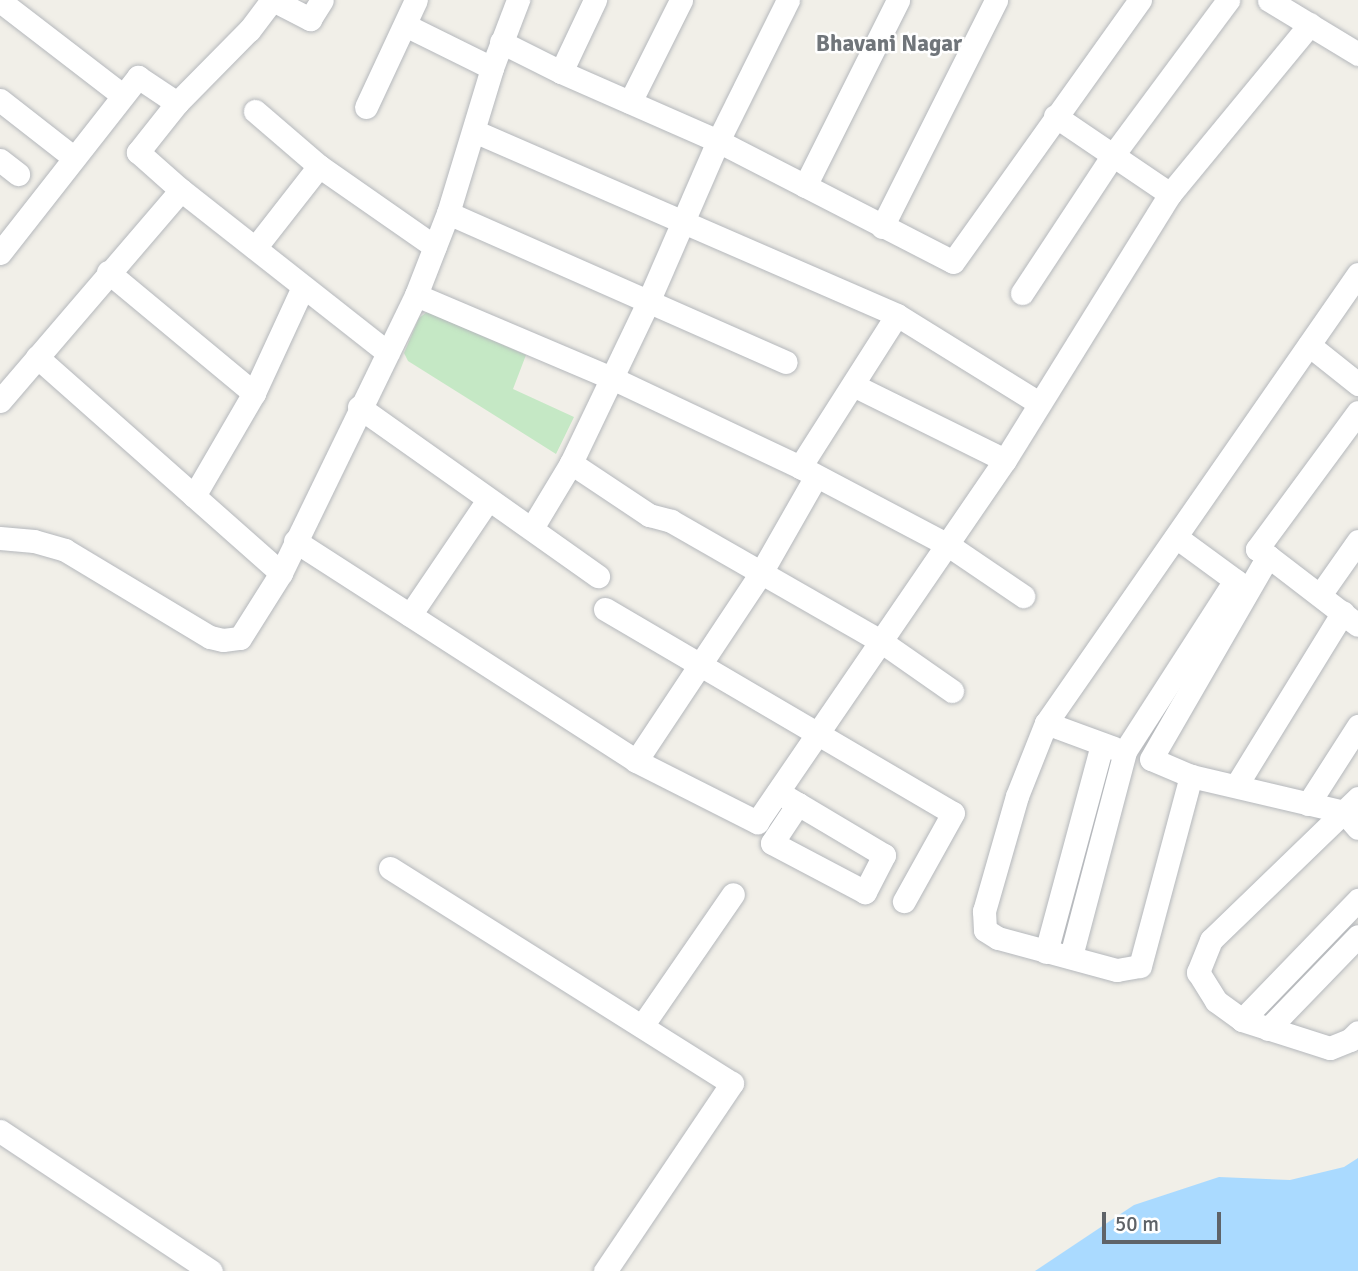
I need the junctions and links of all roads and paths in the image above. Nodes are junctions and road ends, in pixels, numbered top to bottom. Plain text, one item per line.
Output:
1 (273, 0) edge
2 (321, 0) edge
3 (415, 0) edge
4 (517, 0) edge
5 (595, 0) edge
6 (681, 0) edge
7 (788, 0) edge
8 (898, 0) edge
9 (996, 0) edge
10 (1140, 0) edge
11 (1228, 0) edge
12 (1269, 0) edge
13 (0, 1) edge
14 (1310, 24) junction
15 (405, 25) junction
16 (501, 42) junction
17 (1358, 54) edge
18 (492, 68) junction
19 (561, 72) junction
20 (122, 95) junction
21 (0, 100) edge
22 (630, 102) junction
23 (177, 103) junction
24 (366, 107) dead end
25 (255, 111) dead end
26 (1055, 116) junction
27 (474, 131) junction
28 (718, 141) junction
29 (1113, 155) junction
30 (73, 157) junction
31 (319, 166) junction
32 (805, 186) junction
33 (181, 190) junction
34 (1170, 194) junction
35 (448, 214) junction
36 (683, 220) junction
37 (882, 227) junction
38 (435, 247) junction
39 (255, 248) junction
40 (0, 253) edge
41 (108, 272) junction
42 (1358, 274) edge
43 (303, 286) junction
44 (1022, 293) dead end
45 (416, 295) junction
46 (648, 302) junction
47 (897, 315) junction
48 (1309, 345) junction
49 (388, 354) junction
50 (37, 357) junction
51 (786, 362) dead end
52 (612, 378) junction
53 (853, 384) junction
54 (1358, 384) edge
55 (254, 393) junction
56 (0, 401) edge
57 (1039, 403) junction
58 (359, 407) junction
59 (1358, 412) edge
60 (1005, 460) junction
61 (571, 463) junction
62 (808, 473) junction
63 (194, 496) junction
64 (488, 500) junction
65 (532, 528) junction
66 (1176, 537) junction
67 (0, 538) edge
68 (295, 541) junction
69 (1358, 541) edge
70 (947, 545) junction
71 (1268, 556) junction
72 (1157, 563) junction
73 (762, 571) junction
74 (281, 573) junction
75 (598, 576) dead end
76 (1243, 585) junction
77 (1320, 595) junction
78 (1023, 596) dead end
79 (605, 609) dead end
80 (1111, 610) dead end
81 (410, 615) junction
82 (1350, 618) edge
83 (878, 640) junction
84 (698, 664) junction
85 (952, 691) dead end
86 (1046, 723) junction
87 (1358, 726) edge
88 (817, 734) junction
89 (1102, 744) junction
90 (1125, 751) junction
91 (1151, 760) junction
92 (636, 761) junction
93 (1191, 776) junction
94 (1237, 786) junction
95 (778, 792) junction
96 (798, 804) junction
97 (1308, 804) junction
98 (1353, 813) edge
99 (1192, 817) dead end
100 (390, 868) dead end
101 (1167, 870) junction
102 (733, 894) dead end
103 (1358, 900) edge
104 (904, 901) dead end
105 (1358, 936) edge
106 (1046, 952) junction
107 (1071, 956) junction
108 (1242, 1020) junction
109 (642, 1026) junction
110 (1268, 1029) junction
111 (1358, 1032) edge
112 (0, 1131) edge
113 (211, 1271) edge
114 (605, 1271) edge

1 - 2 street
1 - 23 street
3 - 15 street
4 - 16 street
5 - 19 street
6 - 22 street
7 - 28 street
8 - 32 street
9 - 37 street
10 - 26 street
11 - 29 street
12 - 14 street
13 - 20 street
14 - 17 street
14 - 34 street
15 - 18 street
15 - 24 street
16 - 18 street
16 - 19 street
18 - 27 street
19 - 22 street
20 - 23 street
20 - 30 street
21 - 30 street
22 - 28 street
23 - 33 street
25 - 31 street
26 - 29 street
26 - 37 street
27 - 35 street
27 - 36 street
28 - 32 street
28 - 36 street
29 - 34 street
29 - 44 street
30 - 40 street
31 - 38 street
31 - 39 street
32 - 37 street
33 - 39 street
33 - 41 street
34 - 57 street
35 - 38 street
35 - 46 street
36 - 46 street
36 - 47 street
38 - 45 street
39 - 43 street
41 - 50 street
41 - 55 street
42 - 48 street
43 - 49 street
43 - 55 street
45 - 49 street
45 - 52 street
46 - 51 street
46 - 52 street
47 - 53 street
47 - 57 street
48 - 54 street
48 - 66 street
49 - 58 street
50 - 56 street
50 - 63 street
52 - 61 street
52 - 62 street
53 - 60 street
53 - 62 street
55 - 63 street
57 - 60 street
58 - 64 street
58 - 68 street
59 - 71 street
60 - 70 street
61 - 65 street
61 - 73 street
62 - 70 street
62 - 73 street
63 - 74 street
64 - 65 street
64 - 81 street
65 - 75 street
66 - 72 street
66 - 76 street
67 - 74 street
68 - 74 street
68 - 81 street
69 - 77 street
70 - 78 street
70 - 83 street
71 - 76 street
71 - 77 street
72 - 80 street
72 - 86 street
73 - 83 street
73 - 84 street
76 - 90 street
76 - 91 street
77 - 82 street
79 - 84 street
81 - 92 street
82 - 94 street
83 - 85 street
83 - 88 street
84 - 88 street
84 - 92 street
86 - 89 street
86 - 106 street
87 - 97 street
88 - 95 street
88 - 104 street
89 - 90 street
89 - 106 street
90 - 91 street
90 - 107 street
91 - 93 street
92 - 95 street
93 - 94 street
93 - 101 street
94 - 97 street
95 - 96 street
96 - 96 street
97 - 98 street
98 - 108 street
99 - 101 street
100 - 109 street
101 - 107 street
102 - 109 street
103 - 108 street
105 - 110 street
106 - 107 street
108 - 110 street
109 - 114 street
110 - 111 street
112 - 113 street

